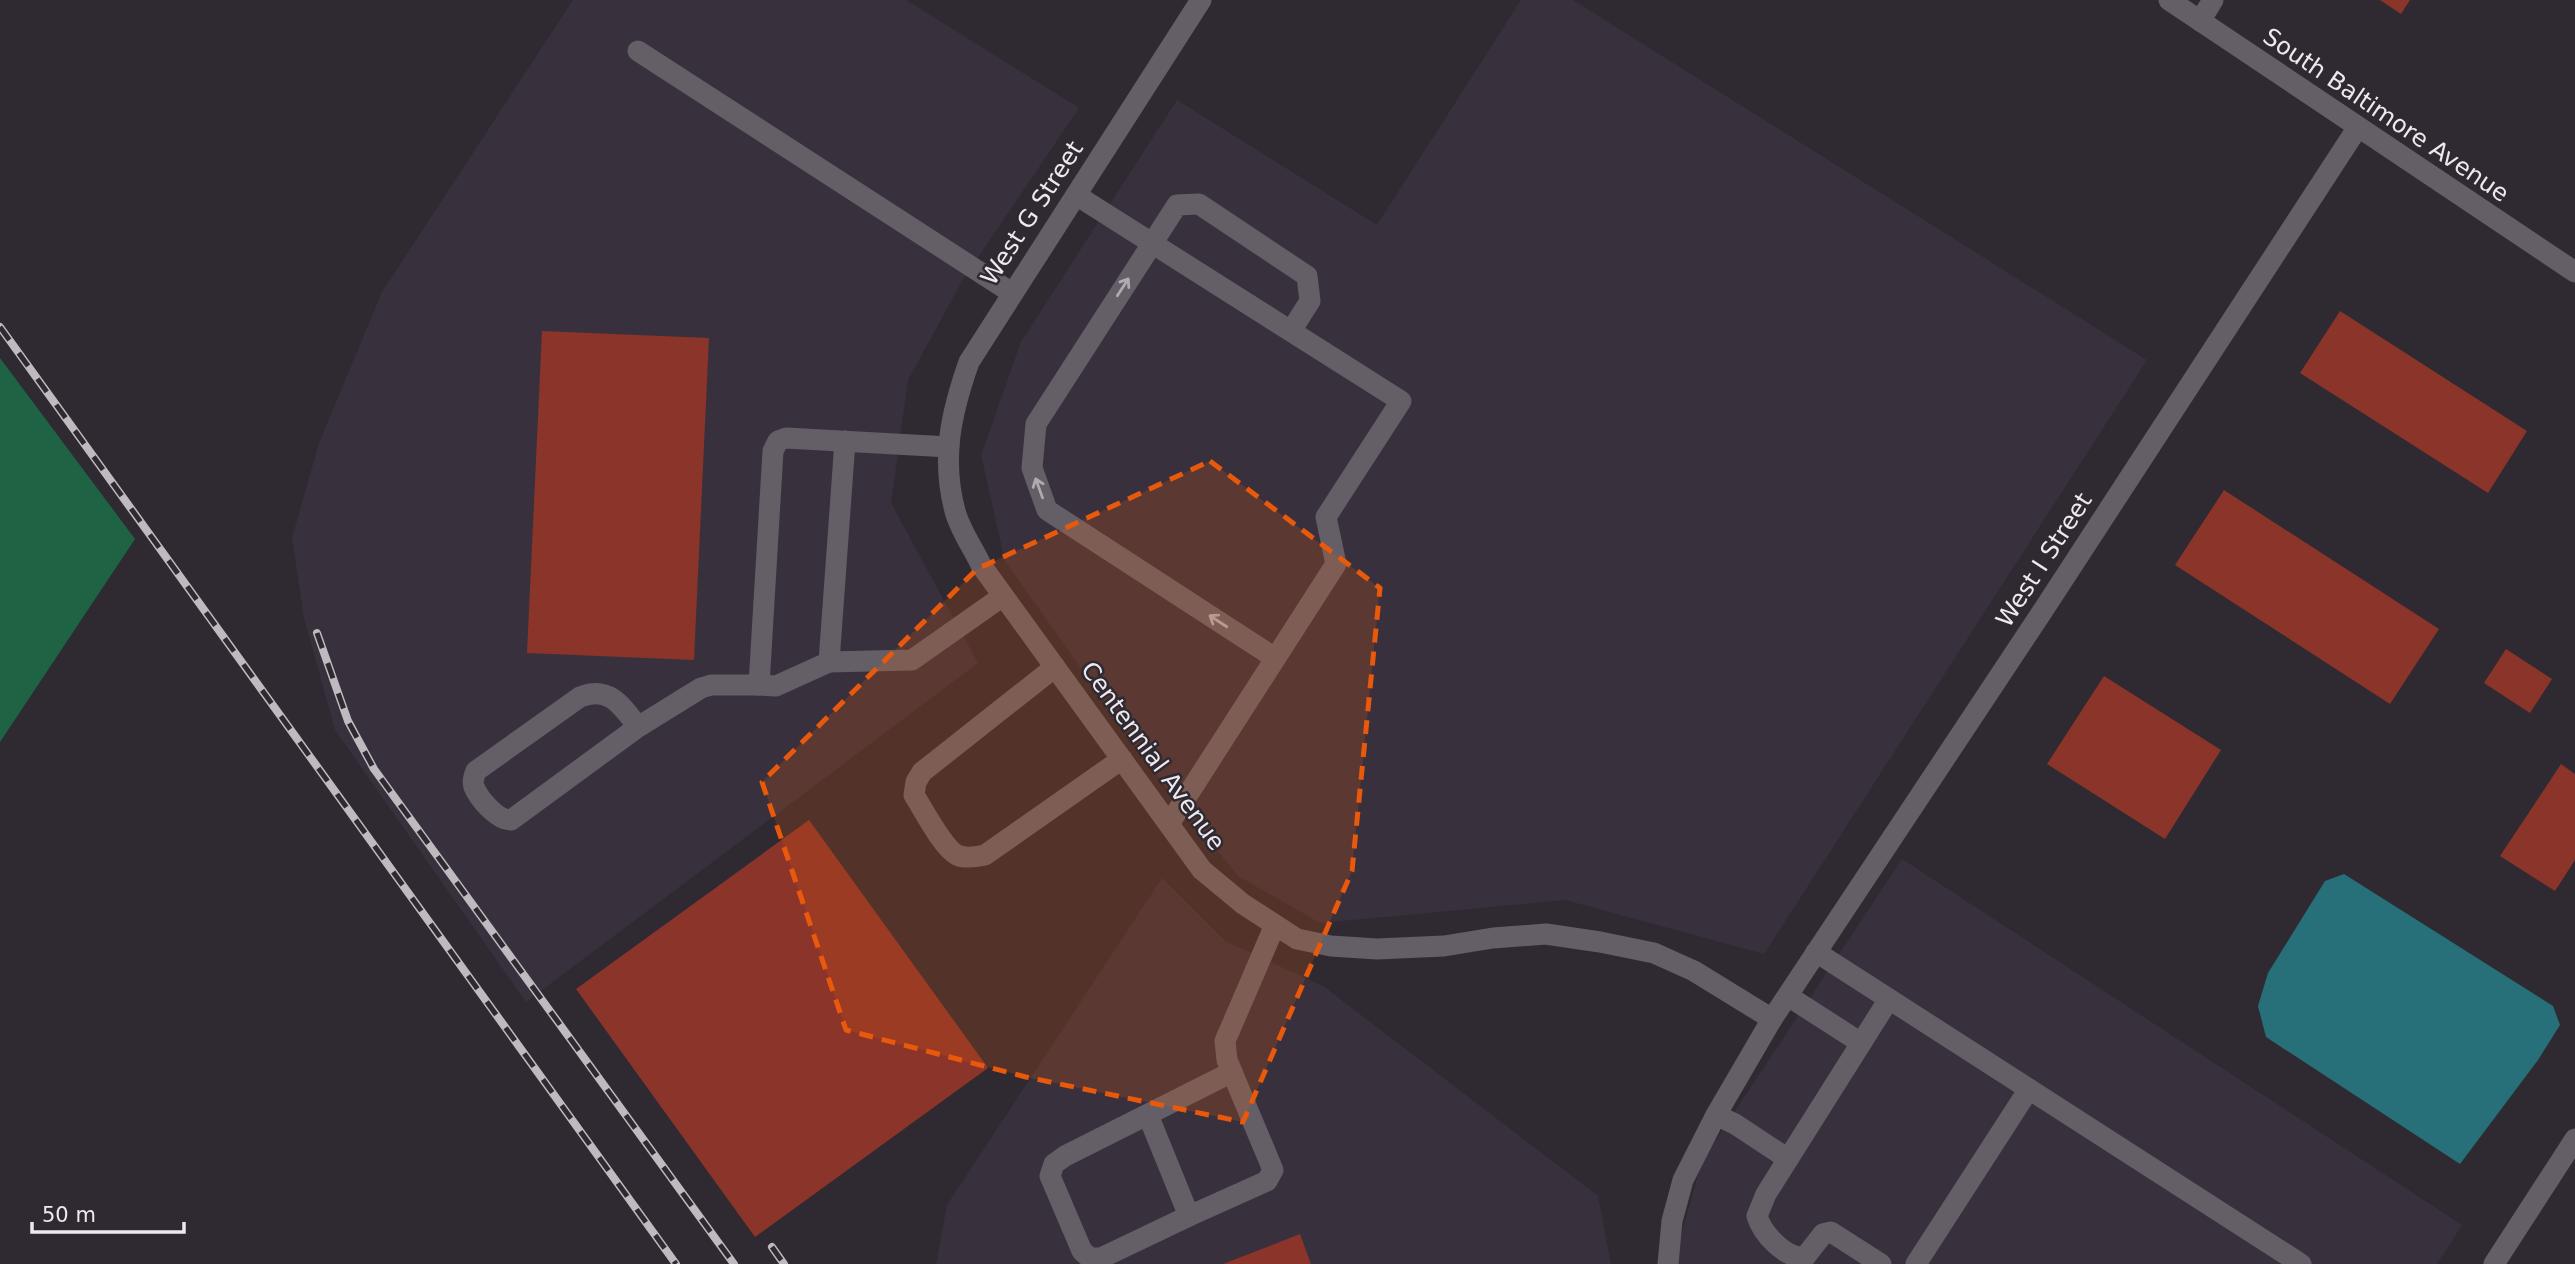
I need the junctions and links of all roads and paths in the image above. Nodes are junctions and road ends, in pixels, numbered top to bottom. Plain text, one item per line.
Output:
1 (1201, 0) edge
2 (2169, 0) edge
3 (2213, 0) edge
4 (2200, 21) junction
5 (638, 51) dead end
6 (2358, 127) junction
7 (1076, 195) junction
8 (1152, 242) junction
9 (2575, 272) edge
10 (1012, 293) junction
11 (1291, 331) junction
12 (845, 441) junction
13 (949, 447) junction
14 (947, 471) joint
15 (1003, 596) junction
16 (1275, 658) junction
17 (829, 662) junction
18 (1055, 667) junction
19 (759, 685) junction
20 (638, 727) junction
21 (1122, 759) junction
22 (1169, 824) junction
23 (1275, 925) junction
24 (1816, 952) junction
25 (1788, 996) junction
26 (1889, 999) junction
27 (1772, 1019) junction
28 (1861, 1043) junction
29 (1232, 1072) junction
30 (2029, 1089) junction
31 (1148, 1115) junction
32 (1716, 1115) junction
33 (2575, 1139) edge
34 (1788, 1159) junction
35 (1189, 1216) junction
36 (1668, 1264) edge
37 (1881, 1264) edge
38 (1916, 1264) edge
39 (2301, 1264) edge
40 (2494, 1264) edge

1 - 7 street, West G Street
2 - 4 street, South Baltimore Avenue
3 - 4 street
4 - 6 street, South Baltimore Avenue
5 - 10 street
6 - 9 street, South Baltimore Avenue
6 - 24 street, West I Street
7 - 8 street
7 - 10 street, West G Street
8 - 11 street
8 - 11 street
16 -> 8 street
10 - 13 street, West G Street
11 - 16 street
12 - 13 street
12 - 17 street
12 - 19 street
13 - 14 street, West G Street
14 - 15 street, Centennial Avenue
15 - 17 street
15 - 18 street, Centennial Avenue
16 - 22 street
17 - 19 street
18 - 21 street, Centennial Avenue
18 - 21 street
19 - 20 street
20 - 20 street
21 - 22 street, Centennial Avenue
22 - 23 street, Centennial Avenue
23 - 27 street, Centennial Avenue
23 - 29 street
24 - 25 street, West I Street
24 - 26 street
25 - 27 street, West I Street
25 - 28 street
26 - 28 street
26 - 30 street
27 - 32 street, West I Street
28 - 34 street
29 - 31 street
29 - 35 street
30 - 38 street
30 - 39 street
31 - 35 street
31 - 35 street
32 - 34 street
32 - 36 street, West I Street
33 - 40 street
34 - 37 street

